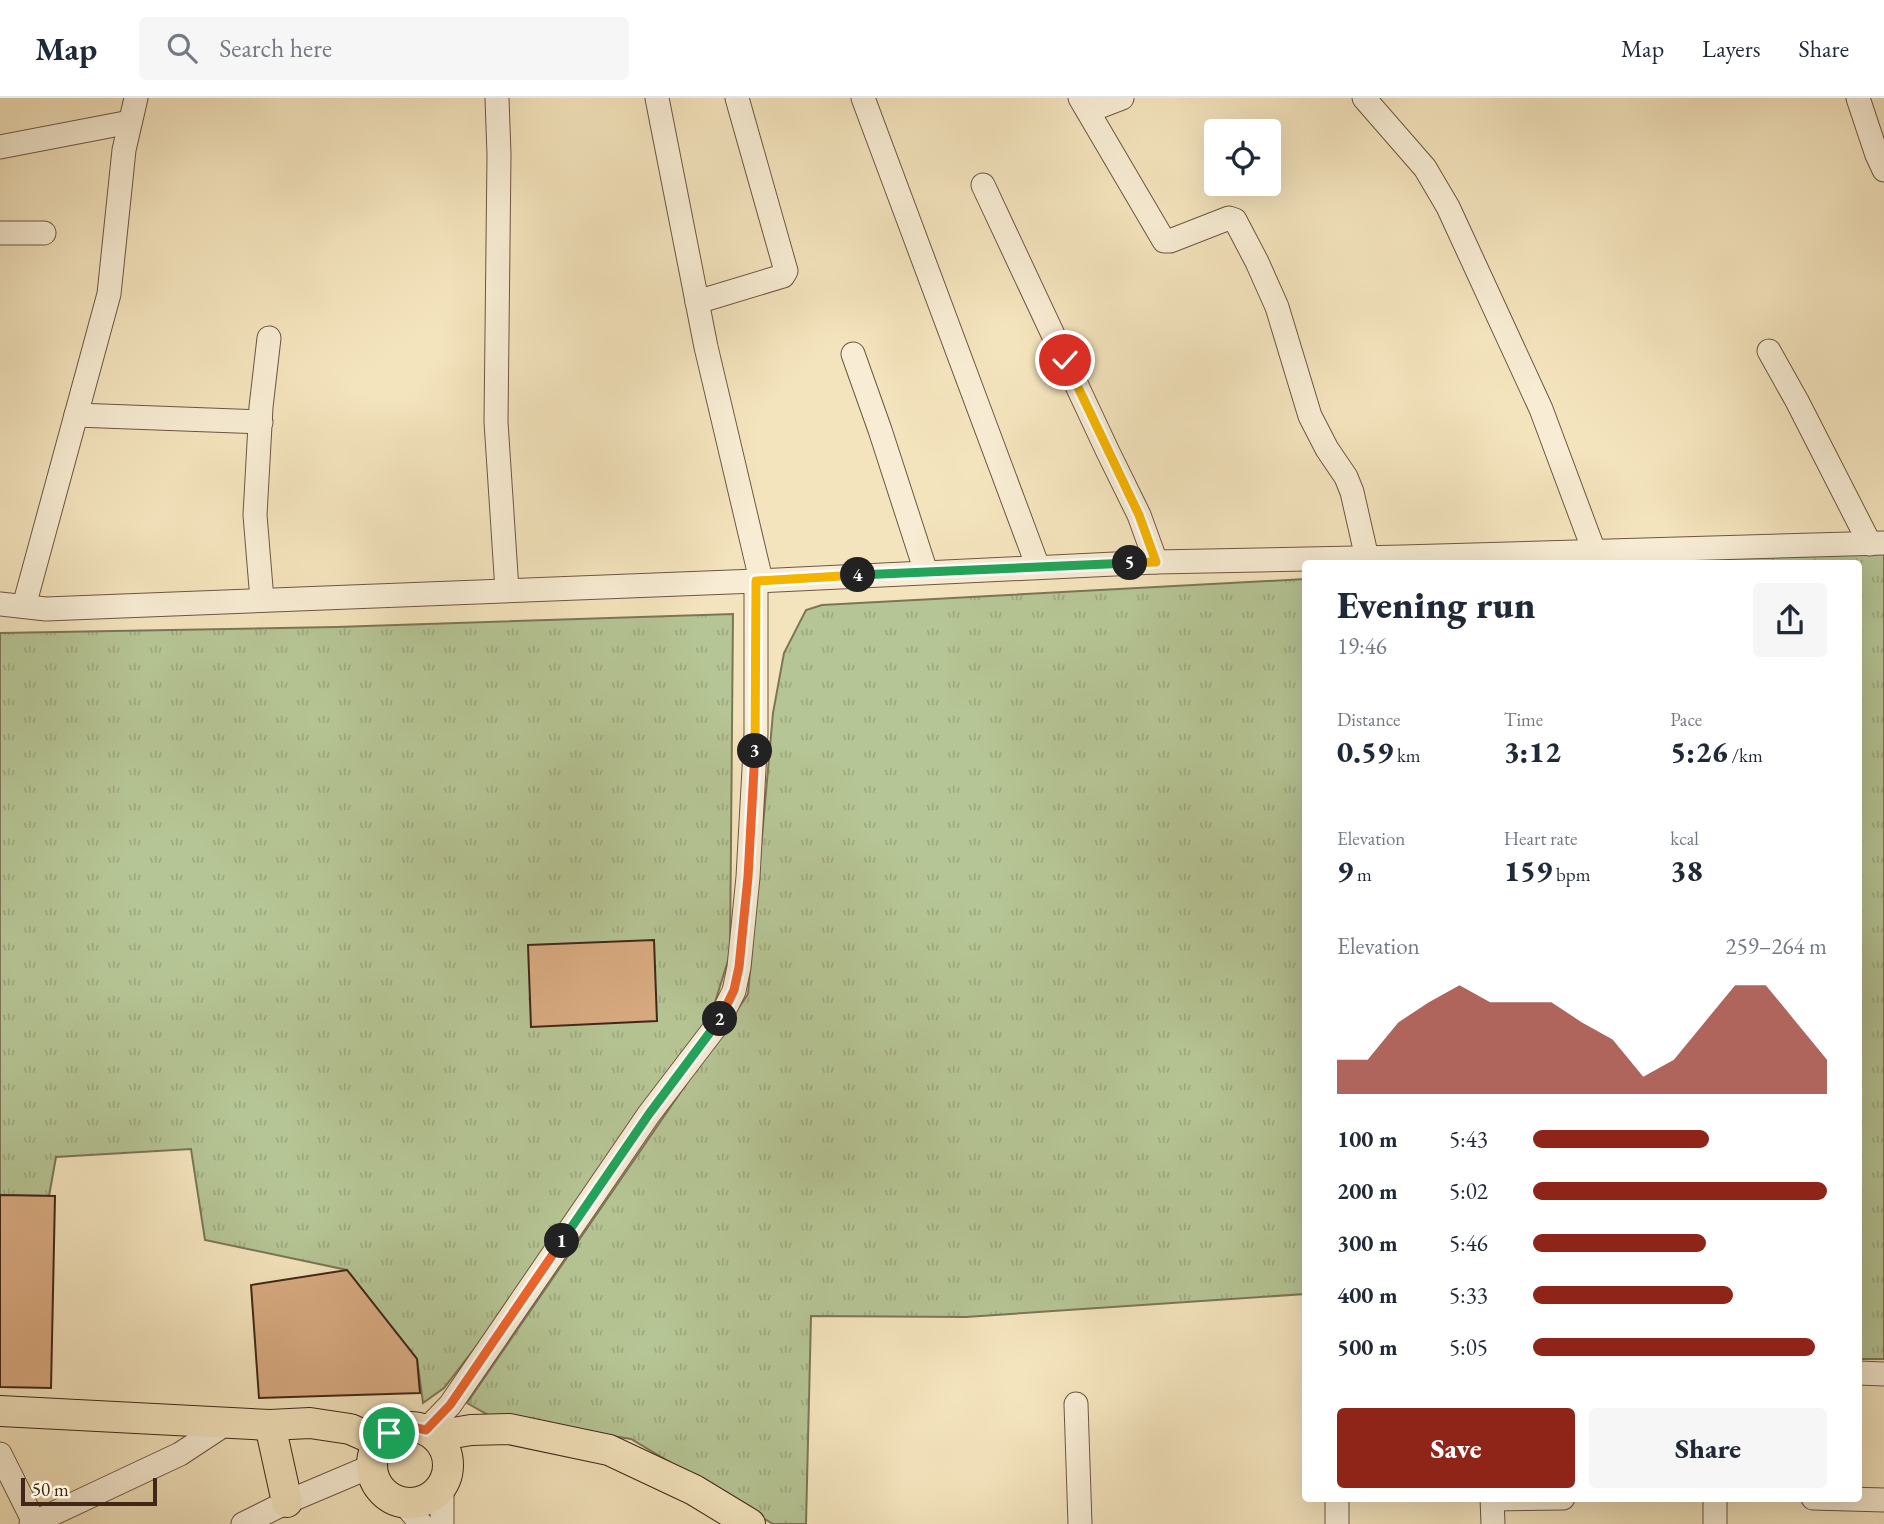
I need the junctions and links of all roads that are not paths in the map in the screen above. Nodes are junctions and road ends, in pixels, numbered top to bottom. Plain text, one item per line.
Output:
1 (136, 98) edge
2 (497, 98) edge
3 (657, 98) edge
4 (737, 98) edge
5 (863, 98) edge
6 (1122, 98) edge
7 (1364, 98) edge
8 (1858, 98) edge
9 (1084, 105) edge
10 (130, 122) junction
11 (0, 147) edge
12 (1884, 170) edge
13 (983, 186) dead end
14 (0, 233) edge
15 (44, 233) dead end
16 (697, 302) junction
17 (269, 338) dead end
18 (1769, 351) dead end
19 (853, 354) dead end
20 (76, 415) junction
21 (261, 422) junction
22 (1877, 543) edge
23 (1594, 551) junction
24 (1367, 558) junction
25 (1156, 562) junction
26 (1038, 567) junction
27 (926, 572) junction
28 (759, 580) junction
29 (507, 590) junction
30 (262, 600) junction
31 (0, 604) edge
32 (24, 606) junction
33 (1862, 1373) edge
34 (1884, 1374) edge
35 (1076, 1404) dead end
36 (0, 1411) edge
37 (226, 1423) junction
38 (270, 1425) junction
39 (430, 1433) junction
40 (0, 1454) edge
41 (376, 1454) junction
42 (442, 1485) junction
43 (1862, 1499) edge
44 (1884, 1500) edge
45 (288, 1502) junction
46 (1337, 1502) edge
47 (1492, 1502) edge
48 (1715, 1502) edge
49 (412, 1513) edge
50 (33, 1523) edge
51 (243, 1524) edge
52 (442, 1524) edge
53 (750, 1524) edge
54 (1080, 1524) edge
55 (1337, 1524) edge
56 (1493, 1524) edge
57 (1715, 1524) edge

1 - 10 street
2 - 29 street
3 - 16 street
4 - 16 street
5 - 26 street
6 - 9 street
7 - 23 street
8 - 12 street
9 - 24 street
10 - 11 street
10 - 20 street
13 - 25 street
14 - 15 street
16 - 28 street
17 - 21 street
18 - 22 street
19 - 27 street
20 - 21 street
20 - 32 street
21 - 30 street
22 - 23 street
23 - 24 street
24 - 25 street
25 - 26 street
26 - 27 street
27 - 28 street
28 - 29 street
28 - 39 street
29 - 30 street
30 - 32 street
31 - 32 street
33 - 34 street
35 - 54 street
36 - 37 main road
37 - 38 main road
37 - 50 street
38 - 41 main road
38 - 45 main road
39 - 41 main road
39 - 42 main road
39 - 53 main road
40 - 50 street
41 - 45 street
41 - 49 main road
42 - 49 main road
42 - 52 street
43 - 44 street
45 - 51 street
46 - 55 street
47 - 56 street
48 - 57 street

